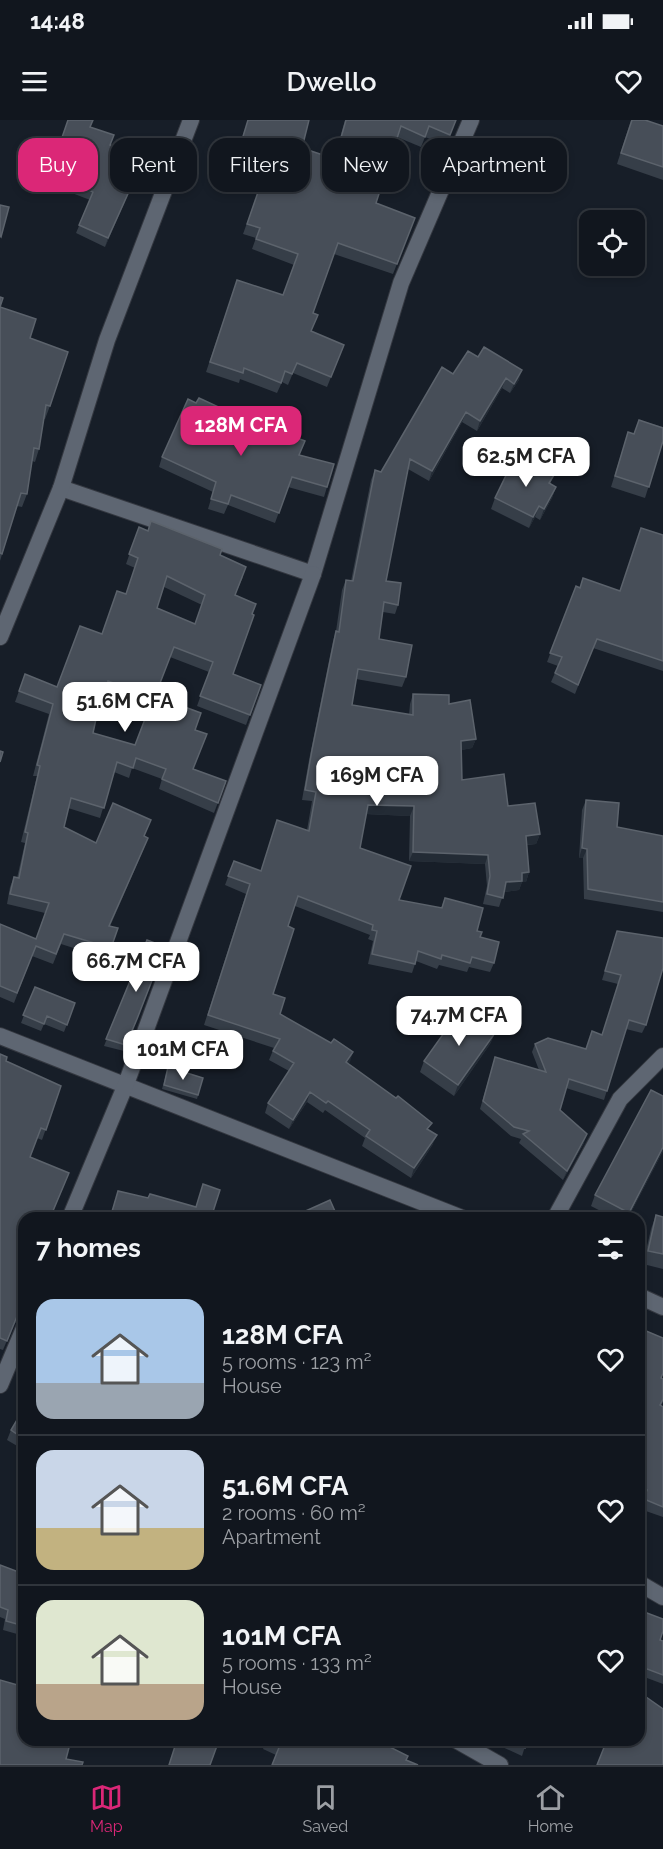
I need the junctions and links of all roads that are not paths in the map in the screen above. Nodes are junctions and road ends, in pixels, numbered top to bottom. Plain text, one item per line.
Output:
1 (190, 120) edge
2 (471, 120) edge
3 (61, 488) junction
4 (313, 574) junction
5 (0, 637) edge
6 (0, 1036) edge
7 (663, 1056) edge
8 (126, 1084) junction
9 (73, 1212) edge
10 (447, 1212) edge
11 (558, 1212) edge
12 (645, 1299) edge
13 (663, 1307) edge
14 (18, 1342) edge
15 (0, 1385) edge
16 (645, 1587) edge
17 (663, 1598) edge
18 (467, 1746) edge
19 (500, 1765) edge

1 - 3 street
2 - 4 street
3 - 4 street
3 - 5 street
4 - 8 street
6 - 8 street
7 - 11 street
8 - 9 street
8 - 10 street
12 - 13 street
14 - 15 street
16 - 17 street
18 - 19 street

